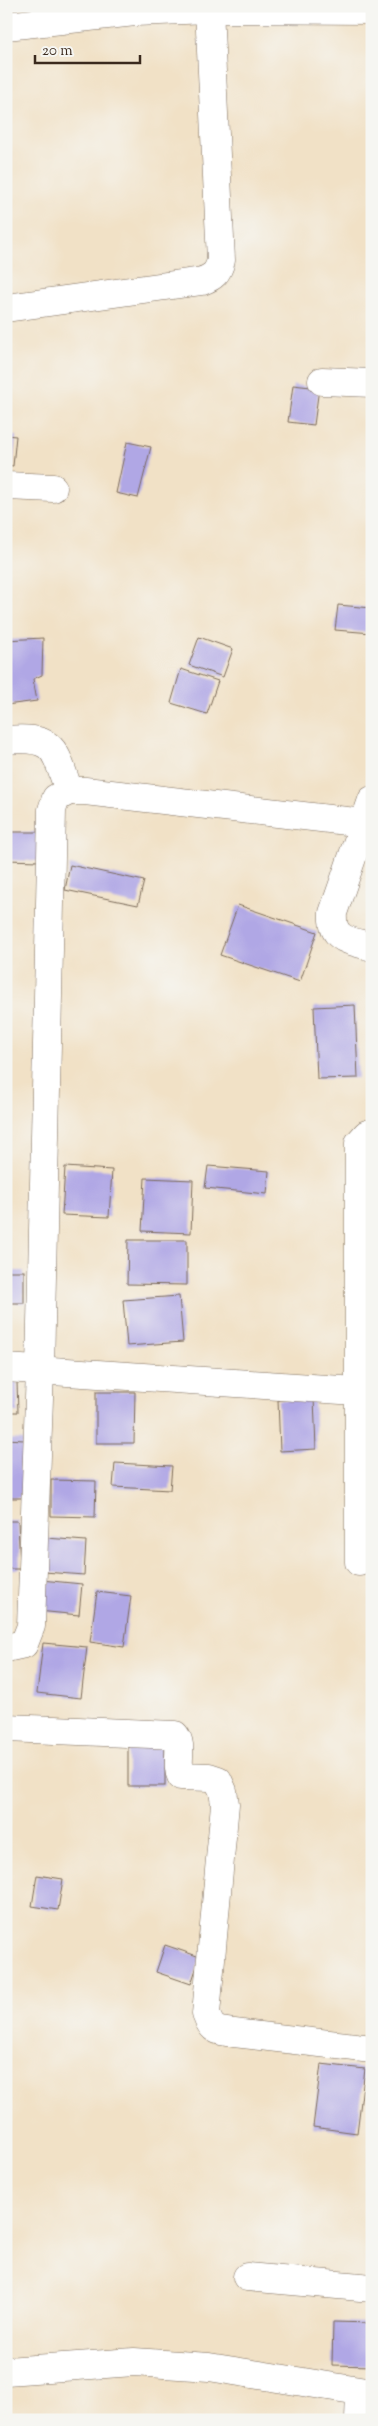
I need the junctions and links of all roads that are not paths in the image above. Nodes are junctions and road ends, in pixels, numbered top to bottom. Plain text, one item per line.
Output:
1 (209, 9) junction
2 (372, 10) edge
3 (6, 26) edge
4 (6, 308) edge
5 (322, 381) dead end
6 (372, 383) edge
7 (6, 486) edge
8 (52, 488) dead end
9 (6, 740) edge
10 (69, 791) junction
11 (368, 812) edge
12 (372, 946) edge
13 (372, 1133) edge
14 (6, 1368) edge
15 (40, 1370) junction
16 (365, 1392) edge
17 (359, 1562) dead end
18 (6, 1648) edge
19 (6, 1728) edge
20 (372, 2049) edge
21 (247, 2277) dead end
22 (372, 2288) edge
23 (6, 2371) edge
24 (366, 2392) edge
25 (359, 2420) edge

1 - 2 street
1 - 3 street
1 - 4 street
5 - 6 street
7 - 8 street
9 - 10 street
10 - 11 street
10 - 15 street
11 - 12 street
13 - 16 street
14 - 15 street
15 - 16 street
15 - 18 street
16 - 17 street
19 - 20 street
21 - 22 street
23 - 24 street
24 - 25 street

